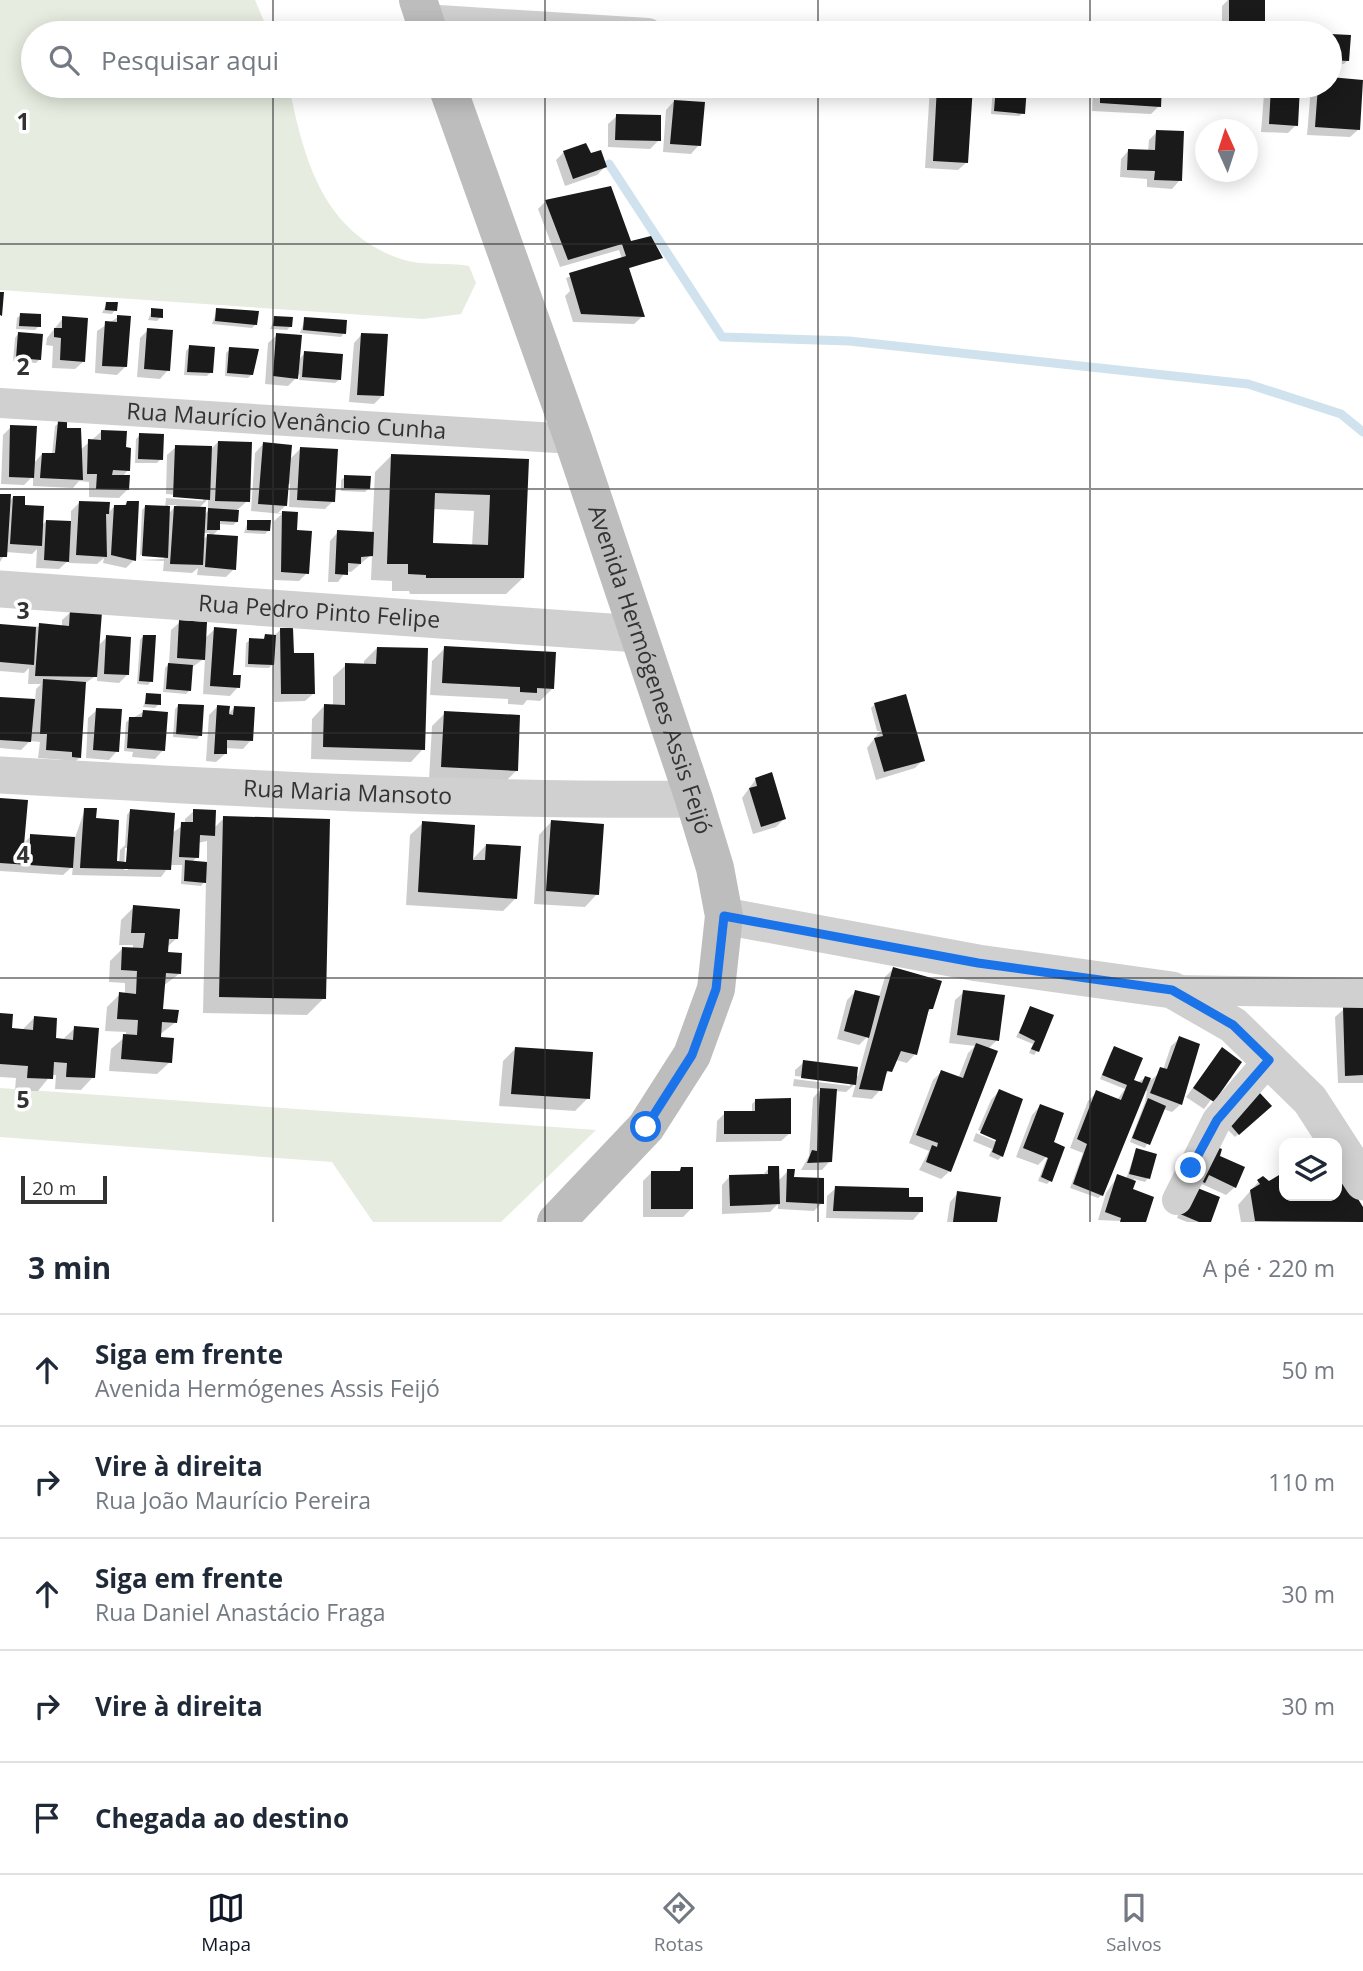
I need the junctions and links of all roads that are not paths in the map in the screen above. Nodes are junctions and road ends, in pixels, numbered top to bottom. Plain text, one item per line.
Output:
1 (423, 17) edge
2 (479, 21) edge
3 (451, 98) edge
4 (0, 403) edge
5 (573, 439) junction
6 (0, 589) edge
7 (638, 634) junction
8 (0, 775) edge
9 (694, 799) junction
10 (724, 916) junction
11 (1172, 990) junction
12 (1363, 993) edge
13 (1269, 1060) junction
14 (1363, 1182) edge
15 (1178, 1200) dead end
16 (556, 1222) edge

1 - 2 street
3 - 5 main road, Avenida Hermógenes Assis Feijó
4 - 5 street, Rua Maurício Venâncio Cunha
5 - 7 main road, Avenida Hermógenes Assis Feijó
6 - 7 street, Rua Pedro Pinto Felipe
7 - 9 main road, Avenida Hermógenes Assis Feijó
8 - 9 street, Rua Maria Mansoto
9 - 10 main road, Avenida Hermógenes Assis Feijó
10 - 11 street
10 - 16 main road, Avenida Hermógenes Assis Feijó
11 - 12 street
11 - 13 street
13 - 14 street
13 - 15 street

